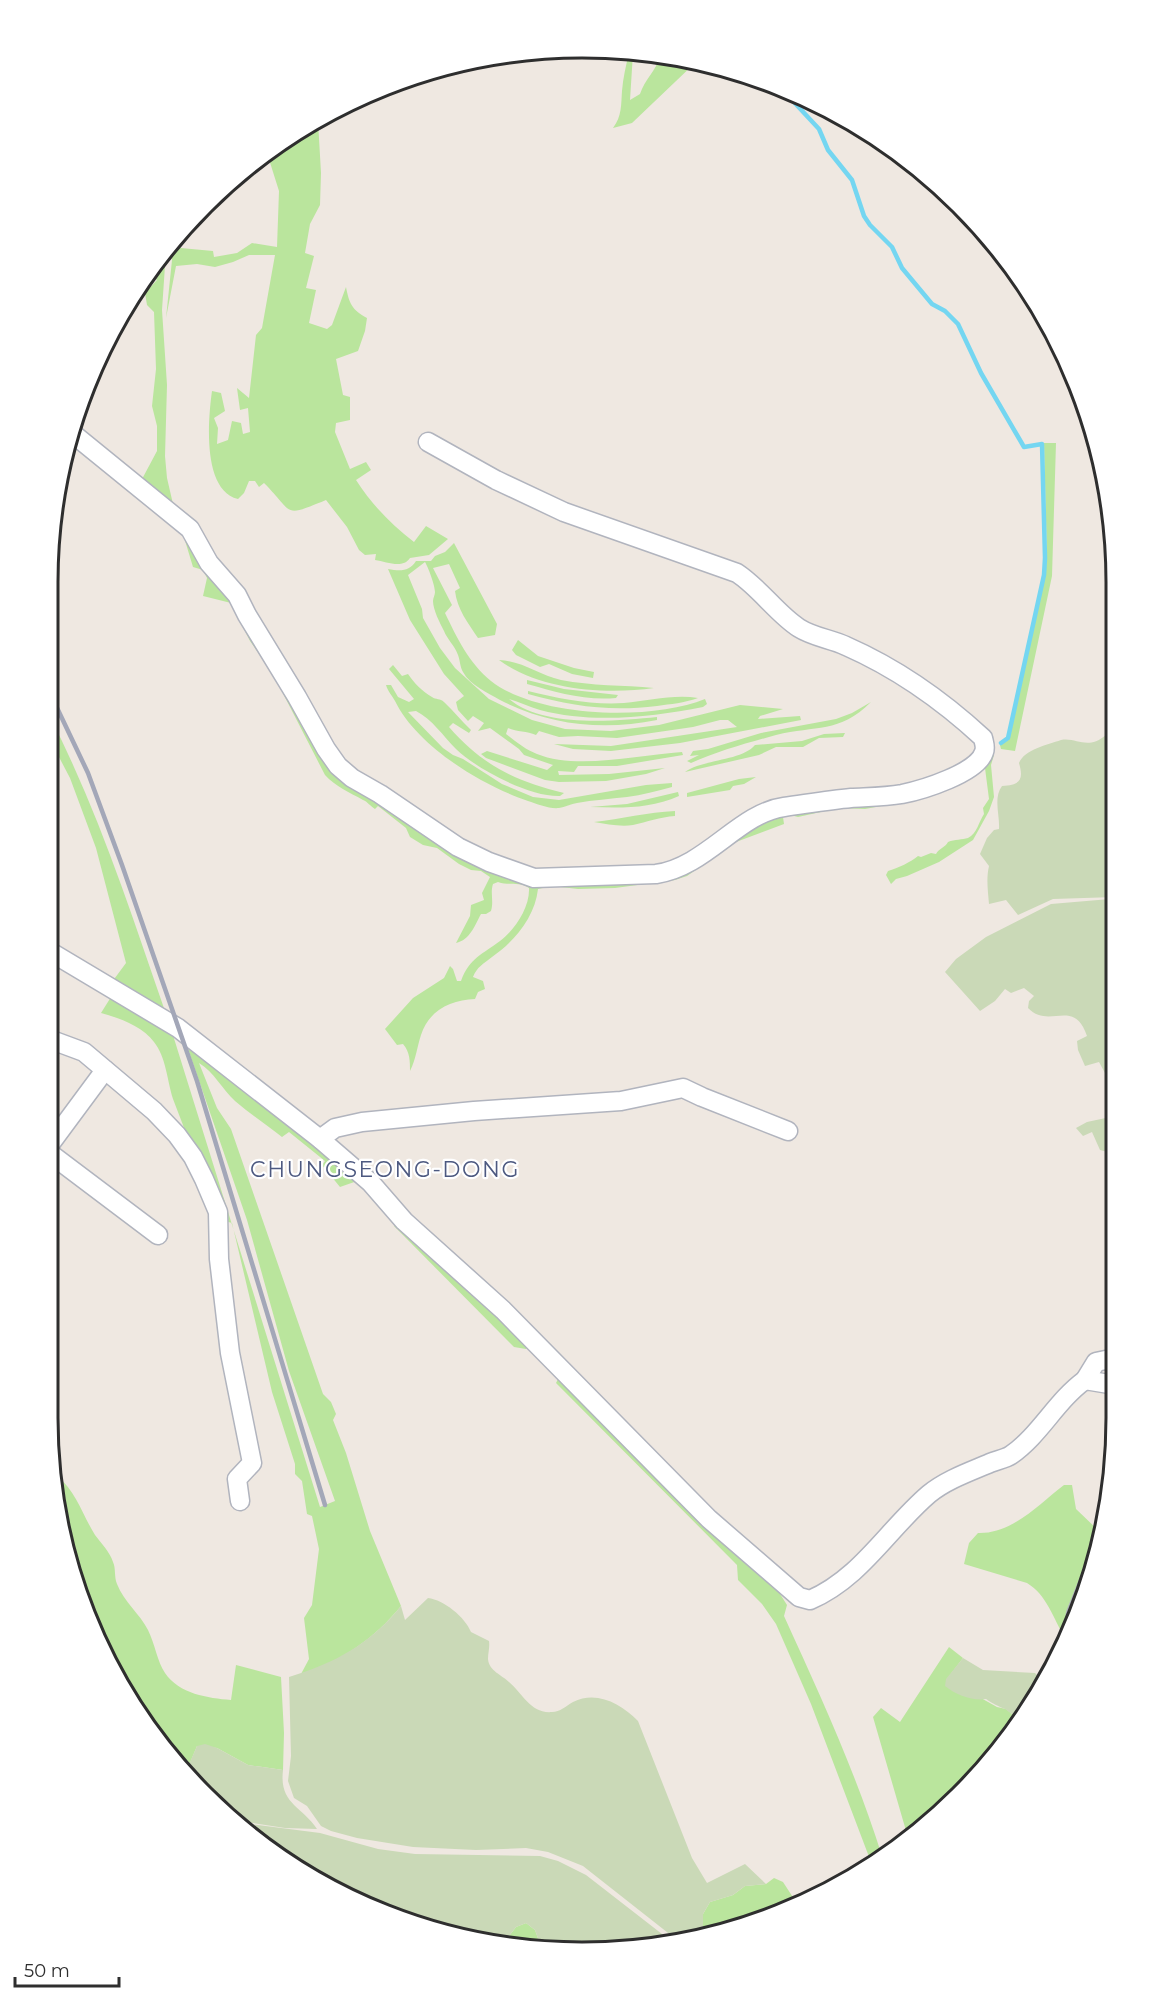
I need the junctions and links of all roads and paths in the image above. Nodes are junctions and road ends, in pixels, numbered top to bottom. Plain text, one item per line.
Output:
1 (79, 438) edge
2 (428, 442) dead end
3 (58, 956) edge
4 (58, 1043) edge
5 (105, 1070) junction
6 (788, 1131) dead end
7 (58, 1133) edge
8 (320, 1139) junction
9 (58, 1160) edge
10 (158, 1235) dead end
11 (1106, 1360) edge
12 (1085, 1380) junction
13 (1106, 1384) edge
14 (240, 1500) dead end

1 - 2 street
3 - 8 street
4 - 5 street
5 - 7 street
5 - 14 street
6 - 8 street
8 - 12 street
9 - 10 street
11 - 12 street
12 - 13 street

